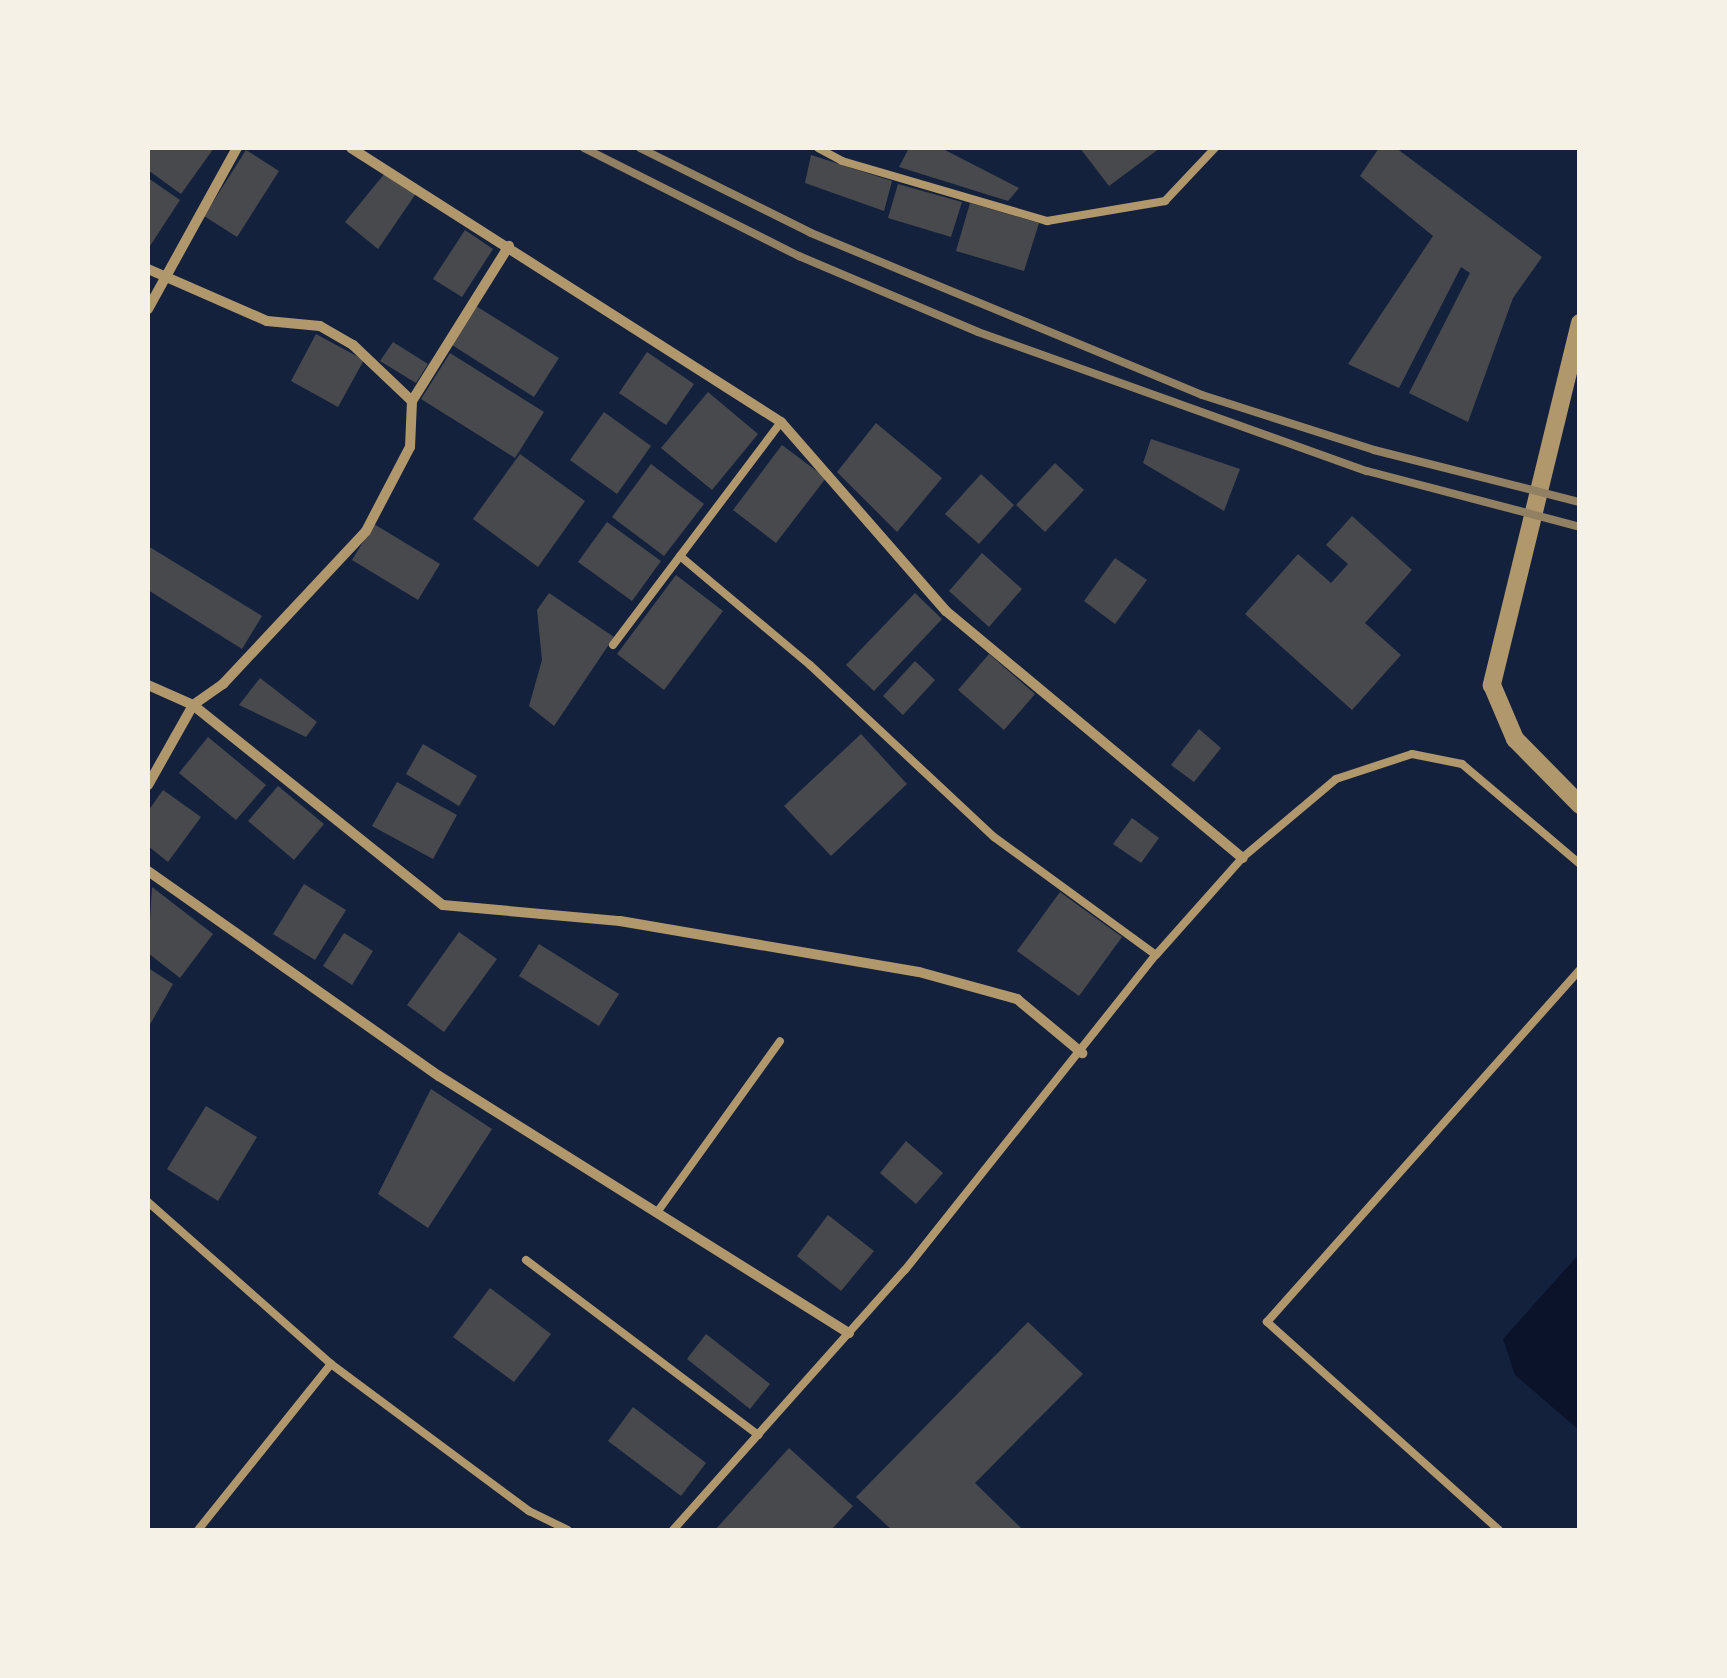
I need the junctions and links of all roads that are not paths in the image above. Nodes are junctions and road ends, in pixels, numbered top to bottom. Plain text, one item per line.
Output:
1 (237, 148) edge
2 (351, 148) edge
3 (818, 148) edge
4 (1214, 148) edge
5 (509, 246) junction
6 (148, 269) edge
7 (164, 278) junction
8 (148, 309) edge
9 (1580, 323) edge
10 (412, 402) junction
11 (781, 422) junction
12 (680, 556) junction
13 (613, 645) dead end
14 (148, 685) edge
15 (193, 705) junction
16 (148, 785) edge
17 (1580, 805) edge
18 (1242, 858) junction
19 (1580, 864) edge
20 (148, 871) edge
21 (1156, 955) junction
22 (1580, 970) edge
23 (780, 1042) dead end
24 (1082, 1053) junction
25 (148, 1202) edge
26 (658, 1211) junction
27 (526, 1260) dead end
28 (849, 1333) junction
29 (331, 1364) junction
30 (758, 1435) junction
31 (198, 1530) edge
32 (568, 1530) edge
33 (673, 1530) edge
34 (1499, 1530) edge

1 - 7 street
2 - 5 street
3 - 4 lane
5 - 10 street
5 - 11 street
6 - 7 street
7 - 8 street
7 - 10 street
9 - 17 street
10 - 15 street
11 - 12 lane
11 - 18 street
12 - 13 lane
12 - 21 lane
14 - 15 street
15 - 16 street
15 - 24 street
18 - 19 lane
18 - 21 lane
20 - 26 street
21 - 24 lane
22 - 34 lane
23 - 26 lane
24 - 28 lane
25 - 29 lane
26 - 28 street
27 - 30 lane
28 - 30 lane
29 - 31 lane
29 - 32 lane
30 - 33 lane

